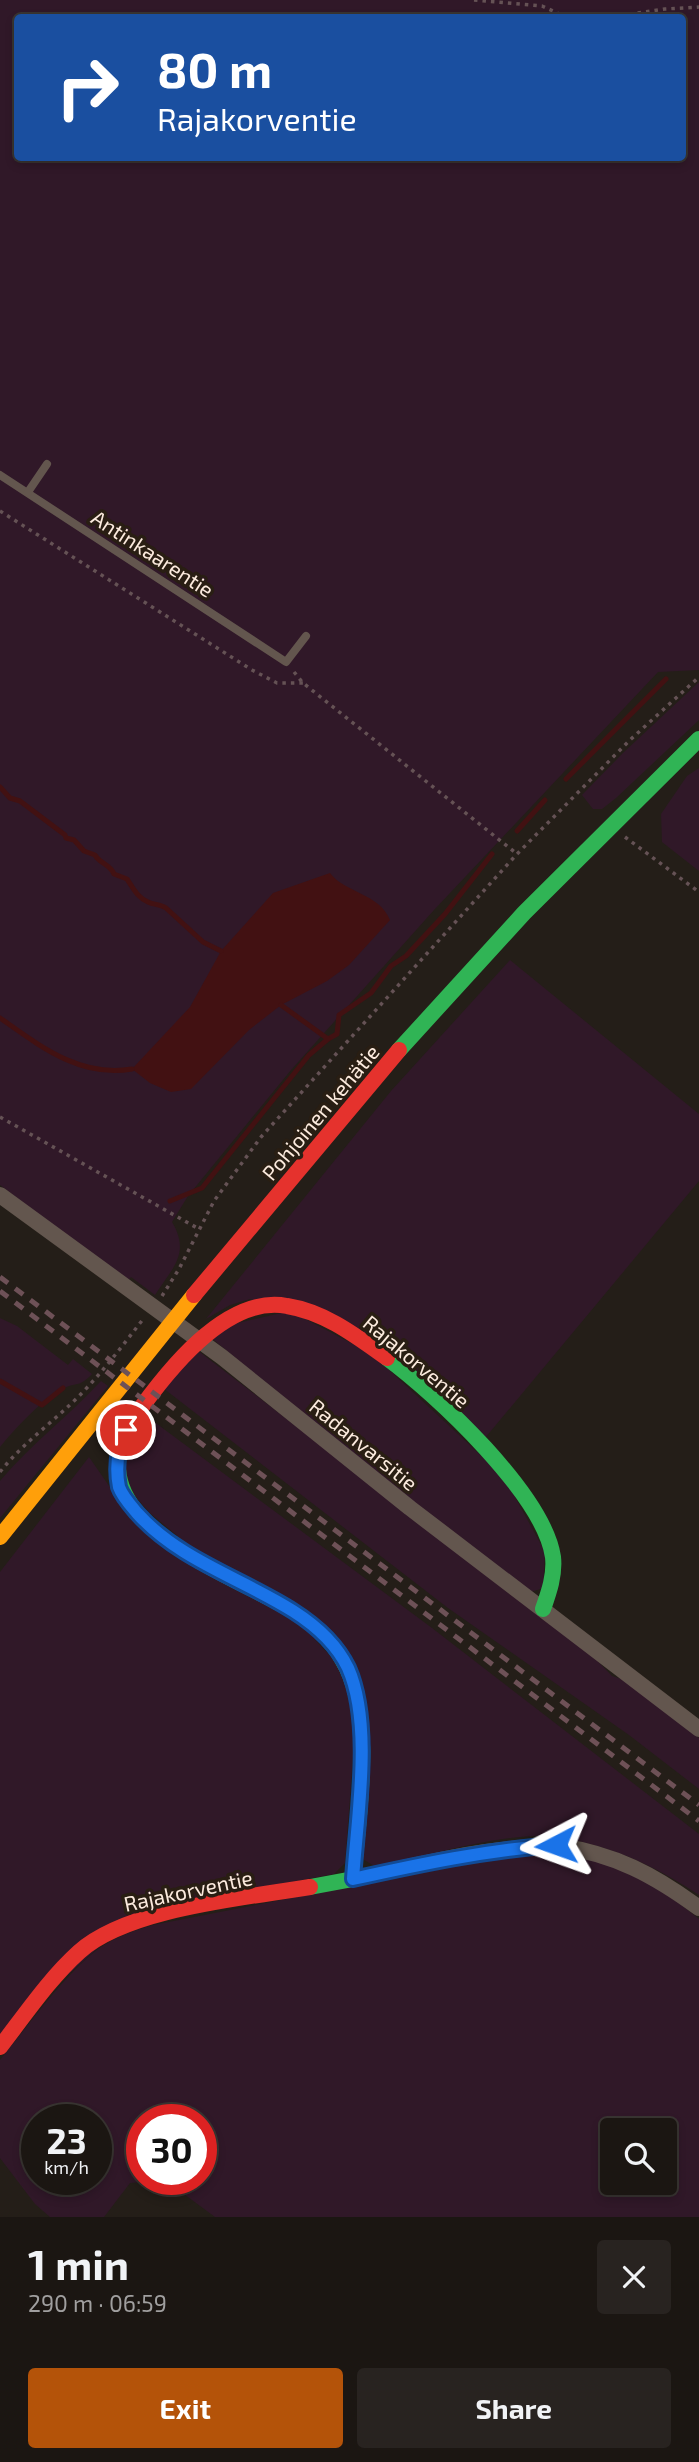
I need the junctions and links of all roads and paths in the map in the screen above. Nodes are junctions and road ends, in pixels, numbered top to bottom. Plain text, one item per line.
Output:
1 (474, 0) edge
2 (699, 8) edge
3 (559, 14) edge
4 (631, 14) edge
5 (47, 464) dead end
6 (0, 475) edge
7 (28, 492) junction
8 (0, 510) edge
9 (306, 636) dead end
10 (286, 662) junction
11 (699, 677) edge
12 (303, 683) junction
13 (699, 739) edge
14 (609, 825) junction
15 (517, 854) junction
16 (699, 892) edge
17 (0, 1117) edge
18 (0, 1195) edge
19 (200, 1229) junction
20 (160, 1298) dead end
21 (148, 1313) dead end
22 (0, 1472) edge
23 (0, 1537) edge
24 (542, 1609) junction
25 (699, 1729) edge
26 (353, 1879) junction
27 (699, 1908) edge
28 (0, 2047) edge

1 - 3 path
2 - 4 path
5 - 7 lane
6 - 7 lane, Antinkaarentie
7 - 10 lane, Antinkaarentie
8 - 12 path
9 - 10 lane
10 - 12 path
11 - 15 path
12 - 15 path
13 - 14 street, Pohjoinen kehätie
14 - 16 path
14 - 23 street, Pohjoinen kehätie
15 - 19 path
17 - 19 path
18 - 24 street, Radanvarsitie
19 - 20 path
21 - 22 path
24 - 25 street, Radanvarsitie
24 - 26 street, Rajakorventie
26 - 27 street, Rajakorventie
26 - 28 street, Rajakorventie

